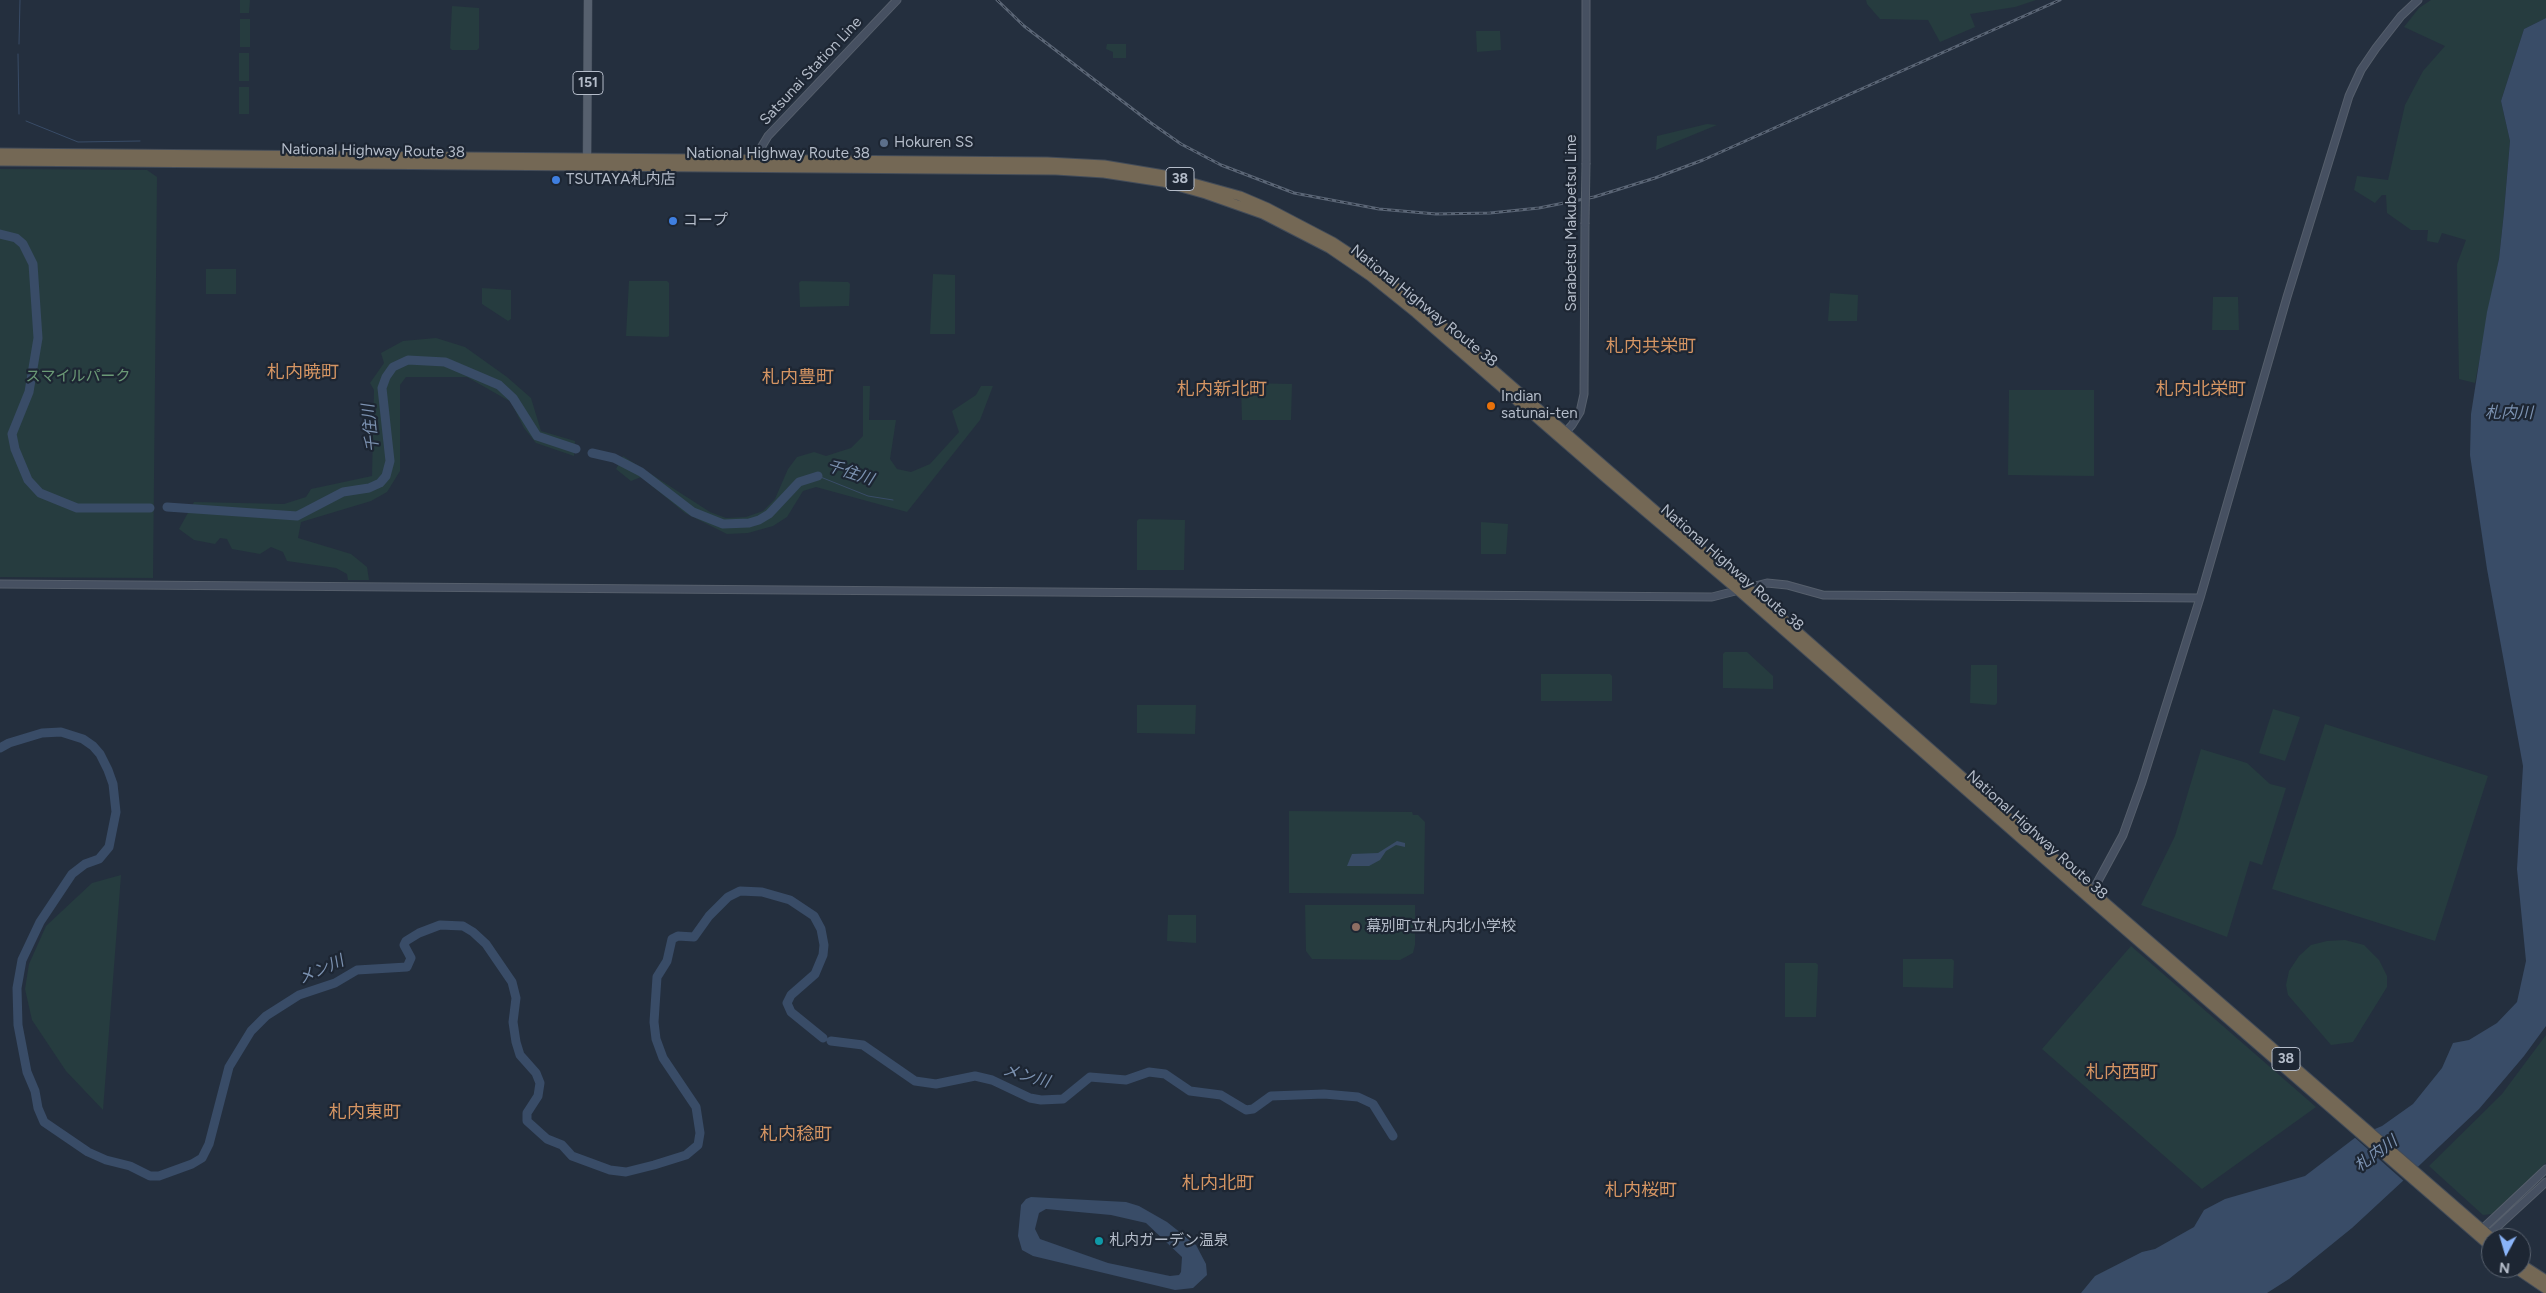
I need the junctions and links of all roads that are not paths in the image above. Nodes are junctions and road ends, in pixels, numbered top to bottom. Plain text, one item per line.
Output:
1 (588, 0) edge
2 (897, 0) edge
3 (1586, 0) edge
4 (2418, 0) edge
5 (0, 153) edge
6 (0, 161) edge
7 (587, 162) junction
8 (761, 164) junction
9 (1563, 435) junction
10 (0, 584) edge
11 (1744, 590) junction
12 (2200, 598) junction
13 (2090, 895) junction
14 (2546, 1169) edge
15 (2546, 1182) edge
16 (2491, 1228) edge
17 (2492, 1228) edge
18 (2481, 1232) edge
19 (2531, 1270) edge
20 (2530, 1278) edge
21 (2546, 1280) edge
22 (2546, 1289) edge

1 - 7 main road, 151
2 - 8 street, Satsunai Station Line
3 - 9 street, Sarabetsu Makubetsu Line, bridge
4 - 12 street
5 - 7 highway, National Highway Route 38 / 38
6 - 7 highway, National Highway Route 38 / 38
7 - 8 highway, National Highway Route 38 / 38
8 - 9 highway, National Highway Route 38 / 38
9 - 11 highway, National Highway Route 38 / 38
10 - 11 street
11 - 12 street
11 - 13 highway, National Highway Route 38 / 38
12 - 13 street
13 - 18 highway, National Highway Route 38 / 38
14 - 16 street
15 - 17 street
19 - 21 highway
20 - 22 highway

